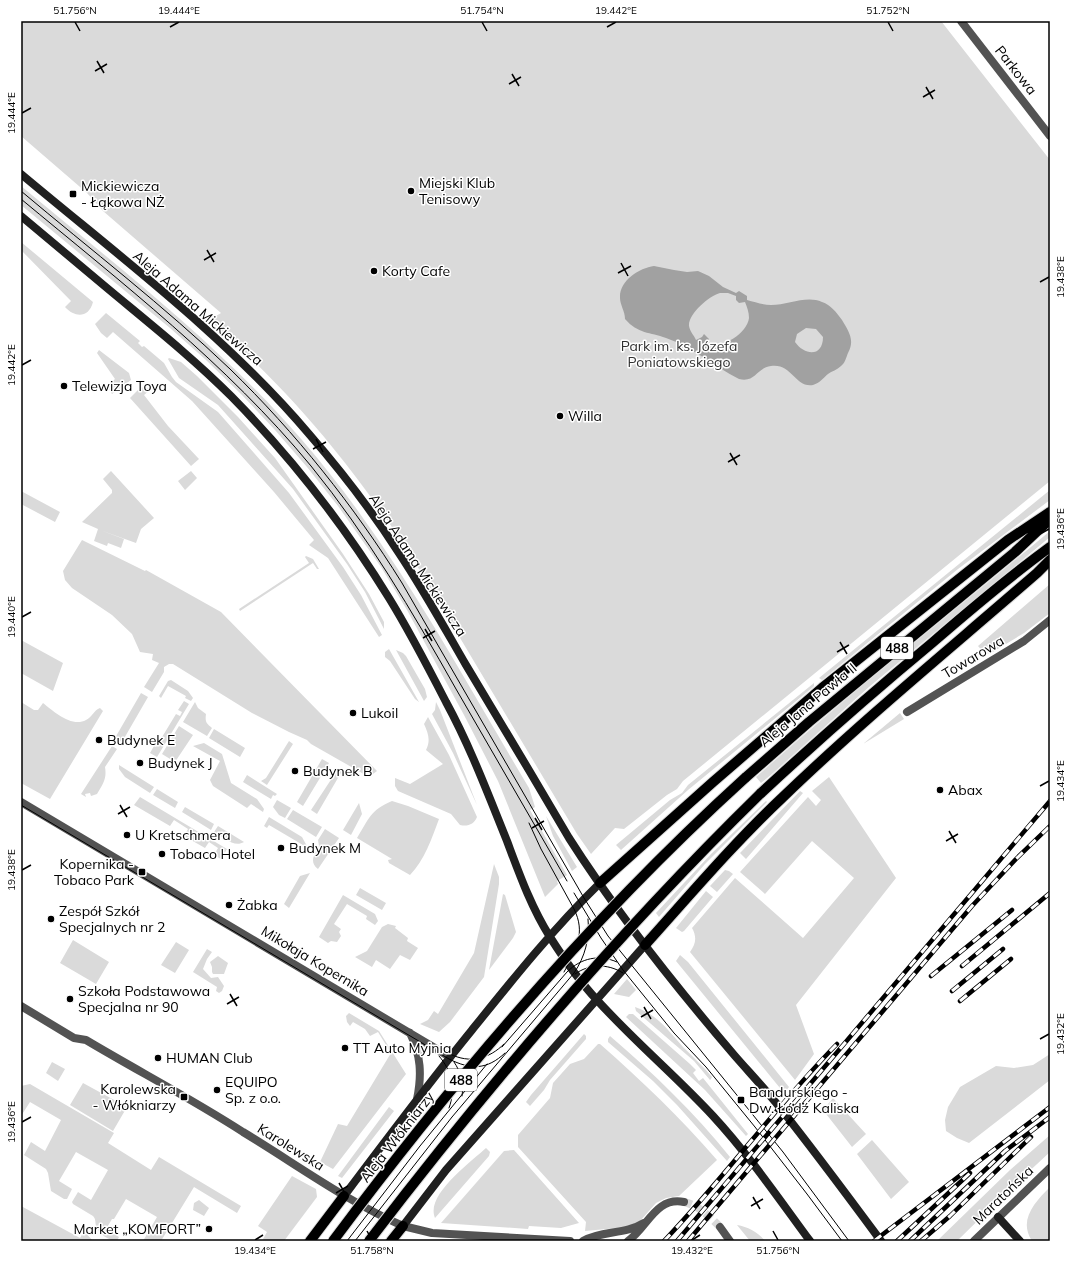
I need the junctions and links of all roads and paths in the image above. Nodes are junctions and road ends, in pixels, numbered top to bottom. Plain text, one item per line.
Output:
1 (961, 21) edge
2 (1050, 136) edge
3 (21, 174) edge
4 (21, 216) edge
5 (1050, 512) edge
6 (1050, 519) edge
7 (1050, 547) edge
8 (1050, 560) edge
9 (1050, 620) edge
10 (907, 712) dead end
11 (21, 802) edge
12 (600, 883) junction
13 (596, 925) joint
14 (549, 936) junction
15 (645, 945) junction
16 (597, 1000) junction
17 (21, 1006) edge
18 (410, 1033) junction
19 (450, 1057) junction
20 (417, 1099) junction
21 (1050, 1168) edge
22 (344, 1196) junction
23 (684, 1202) tunnel mouth
24 (998, 1217) junction
25 (646, 1222) junction
26 (403, 1226) junction
27 (720, 1227) tunnel mouth
28 (310, 1241) edge
29 (333, 1241) edge
30 (369, 1241) edge
31 (391, 1241) edge
32 (570, 1241) edge
33 (583, 1241) edge
34 (628, 1241) edge
35 (730, 1241) edge
36 (810, 1241) edge
37 (881, 1241) edge
38 (974, 1241) edge
39 (1020, 1241) edge

1 - 2 street, Parkowa
3 - 12 main road, Aleja Adama Mickiewicza
4 - 14 main road
5 - 12 main road
6 - 13 main road, Aleja Jana Pawła II / 488, bridge
7 - 30 main road, 488, bridge
8 - 15 main road
9 - 10 street, Towarowa
11 - 18 street, Mikołaja Kopernika
12 - 14 main road, Aleja Włókniarzy
12 - 15 main road, Aleja Adama Mickiewicza
13 - 29 main road, Aleja Włókniarzy / 488, bridge
14 - 16 main road
14 - 19 main road, Aleja Włókniarzy
15 - 16 main road
15 - 37 main road, Aleja Adama Mickiewicza
16 - 26 main road
16 - 36 main road
17 - 22 street, Karolewska
18 - 19 street, Mikołaja Kopernika
18 - 20 street
19 - 20 main road, Aleja Włókniarzy
20 - 22 main road, Aleja Włókniarzy
21 - 24 street, Maratońska
22 - 26 street, Karolewska
22 - 28 main road
23 - 25 street
24 - 38 street, Maratońska
24 - 39 main road
25 - 33 street
25 - 34 street
26 - 31 main road
26 - 32 street, Karolewska
27 - 35 street

